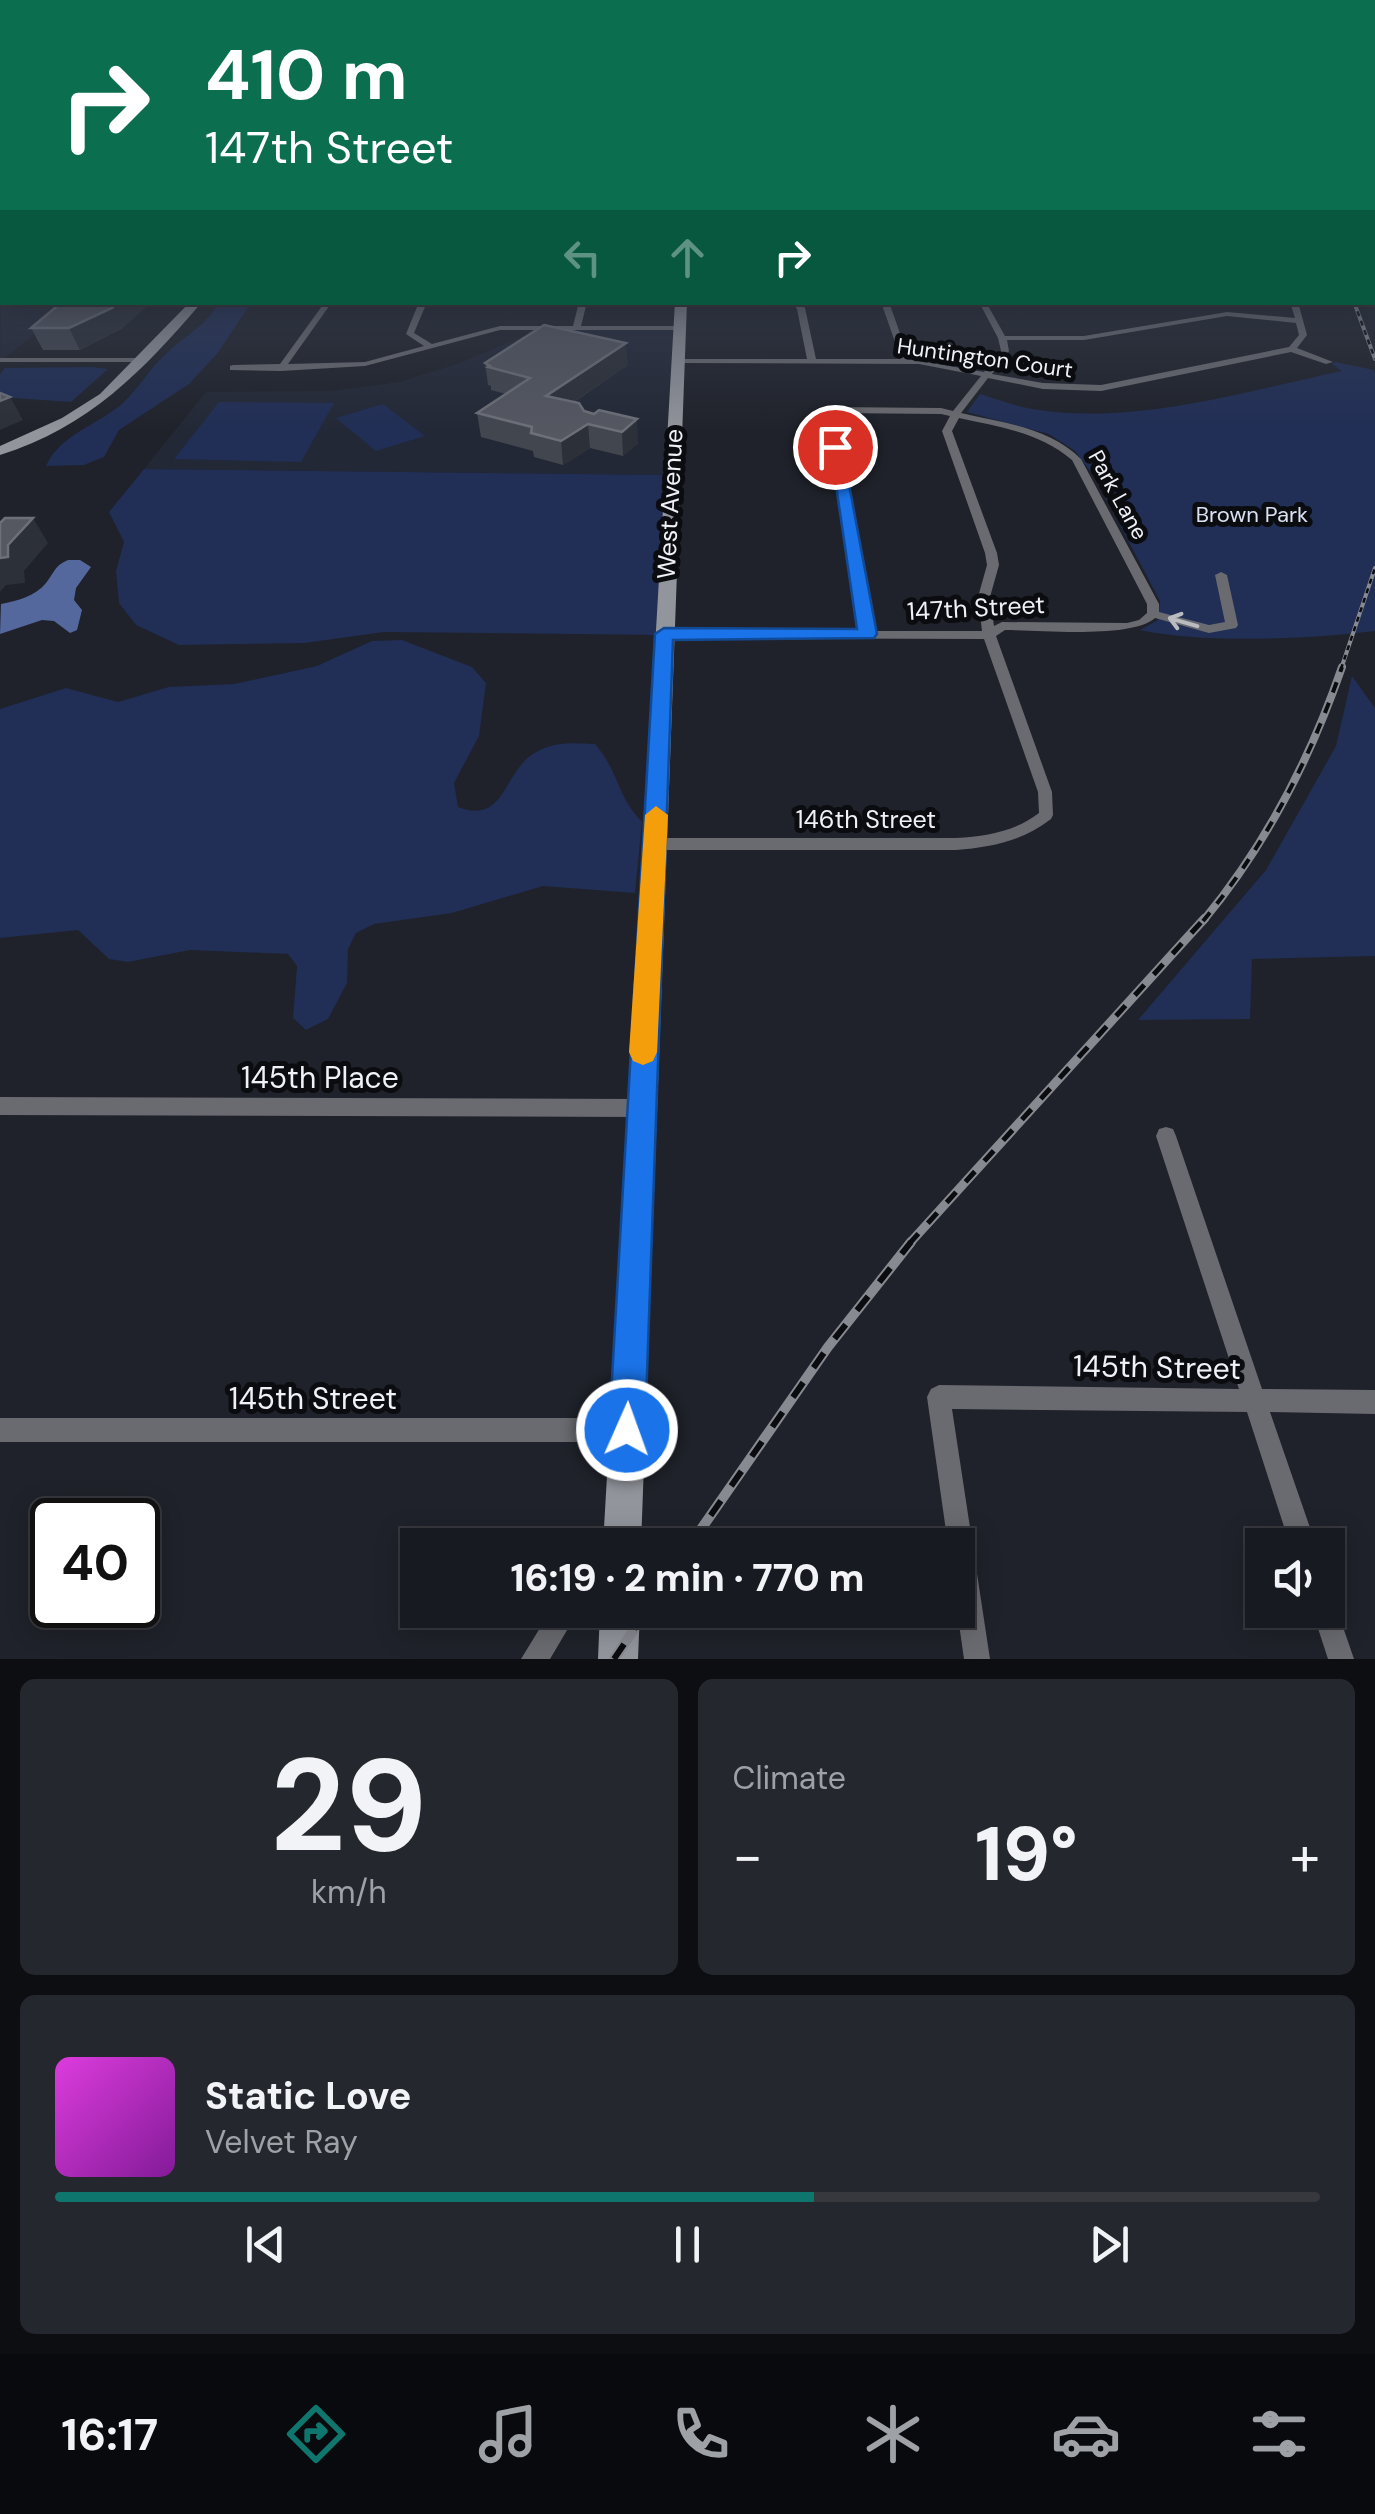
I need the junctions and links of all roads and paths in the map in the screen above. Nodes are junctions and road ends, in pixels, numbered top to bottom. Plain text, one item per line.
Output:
1 (194, 305) edge
2 (327, 305) edge
3 (422, 305) edge
4 (582, 305) edge
5 (799, 305) edge
6 (886, 305) edge
7 (984, 305) edge
8 (1295, 305) edge
9 (680, 315) edge
10 (1300, 321) junction
11 (577, 327) junction
12 (1002, 338) junction
13 (432, 347) junction
14 (1292, 349) junction
15 (0, 360) edge
16 (140, 360) junction
17 (678, 360) junction
18 (812, 362) junction
19 (906, 362) junction
20 (1329, 362) dead end
21 (233, 368) dead end
22 (281, 368) junction
23 (988, 375) junction
24 (956, 414) junction
25 (0, 451) edge
26 (1221, 575) dead end
27 (1153, 614) junction
28 (664, 634) junction
29 (868, 634) junction
30 (990, 634) junction
31 (655, 844) junction
32 (0, 1106) edge
33 (640, 1108) junction
34 (1166, 1136) dead end
35 (1254, 1400) junction
36 (1375, 1402) edge
37 (0, 1430) edge
38 (627, 1430) junction
39 (623, 1528) edge
40 (1297, 1528) edge
41 (554, 1628) edge
42 (619, 1628) edge
43 (1331, 1628) edge
44 (534, 1659) edge
45 (618, 1659) edge
46 (976, 1659) edge
47 (1341, 1659) edge

1 - 16 street
2 - 22 street
3 - 13 street
4 - 11 street
5 - 18 street
6 - 19 street
7 - 12 street
8 - 10 street
9 - 11 street
9 - 17 street, West Avenue
10 - 12 street
10 - 14 street
11 - 13 street
12 - 23 street
13 - 22 street
14 - 20 street
14 - 23 street, Huntington Court
15 - 16 street
16 - 25 street
17 - 18 street, Huntington Court
17 - 28 street, West Avenue
18 - 19 street, Huntington Court
19 - 23 street, Huntington Court
21 - 22 street
23 - 24 street
24 - 27 street, Park Lane
24 - 29 street, Park Lane
24 - 30 street
26 -> 27 street
27 - 30 street, 147th Street
28 - 29 street, 147th Street
28 - 31 street, West Avenue
29 - 30 street, 147th Street
30 - 31 street, 146th Street
31 - 33 street, West Avenue
32 - 33 street, 145th Place
33 - 38 street, West Avenue
34 - 35 street
35 - 36 street, 145th Street
35 - 40 street
35 - 46 street, 145th Street
37 - 38 street, 145th Street
38 - 39 street, West Avenue
41 - 44 street
42 - 45 street
43 - 47 street

